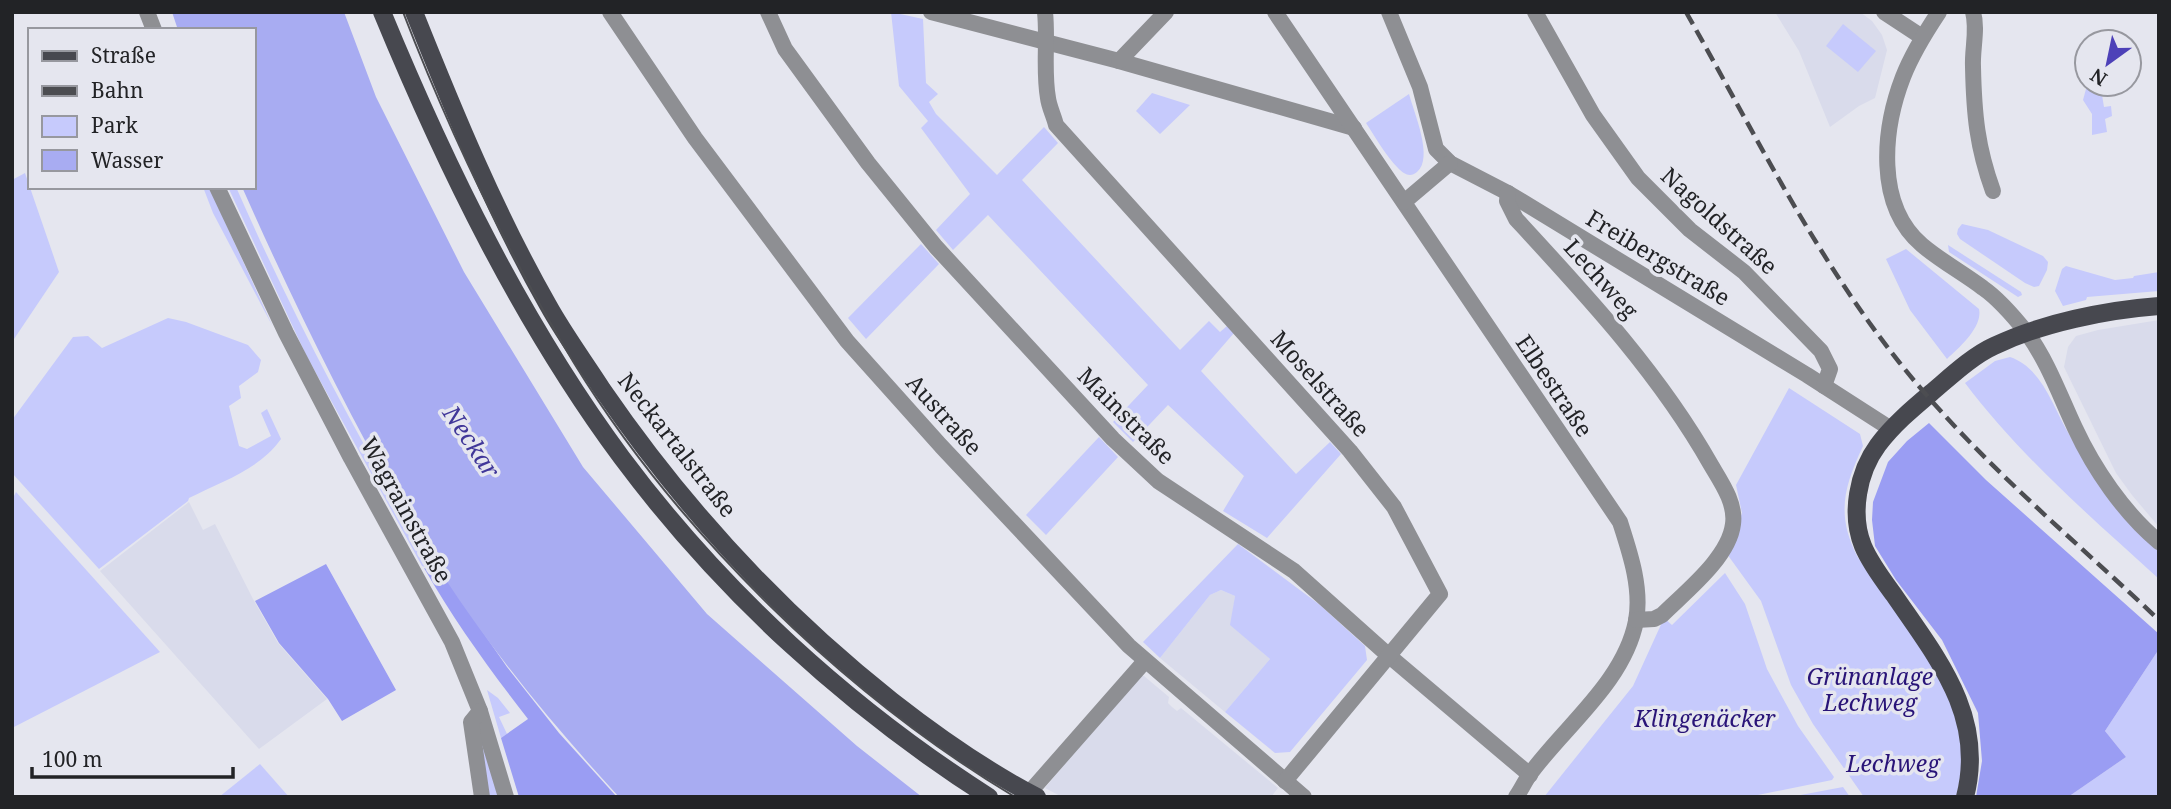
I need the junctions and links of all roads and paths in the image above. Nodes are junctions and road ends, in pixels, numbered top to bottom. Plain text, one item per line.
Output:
1 (382, 12) edge
2 (414, 12) edge
3 (610, 12) edge
4 (768, 12) edge
5 (931, 12) edge
6 (1045, 12) edge
7 (1166, 12) edge
8 (1275, 12) edge
9 (1389, 12) edge
10 (1535, 12) edge
11 (1884, 12) edge
12 (1938, 12) edge
13 (1973, 12) edge
14 (1923, 37) junction
15 (1048, 43) junction
16 (1119, 61) junction
17 (1354, 128) junction
18 (1450, 163) junction
19 (218, 189) edge
20 (1993, 191) dead end
21 (1508, 193) junction
22 (1404, 202) junction
23 (2159, 306) edge
24 (2027, 334) junction
25 (1824, 386) junction
26 (1891, 429) junction
27 (2159, 542) edge
28 (1636, 620) junction
29 (1388, 655) junction
30 (1145, 661) junction
31 (480, 711) junction
32 (1530, 775) junction
33 (1285, 781) junction
34 (1033, 795) edge
35 (482, 797) edge
36 (506, 797) edge
37 (989, 797) edge
38 (1304, 797) edge
39 (1516, 797) edge
40 (1965, 797) edge

1 - 37 main road, Neckartalstraße
2 - 34 main road, Neckartalstraße
3 - 30 street, Austraße
4 - 29 street, Mainstraße
5 - 15 street
6 - 15 street, Moselstraße
7 - 16 street
8 - 17 street, Elbestraße
9 - 18 street
10 - 25 street, Nagoldstraße
11 - 14 street
12 - 14 street
13 - 20 street
14 - 24 street
15 - 16 street
15 - 29 street, Moselstraße
16 - 17 street
17 - 22 street, Elbestraße
18 - 21 street, Freibergstraße
18 - 22 street
19 - 31 street, Wagrainstraße
21 - 25 street, Freibergstraße
21 - 28 street, Lechweg
22 - 28 street, Elbestraße
23 - 24 main road
24 - 26 main road
24 - 27 street
25 - 26 street, Freibergstraße
26 - 40 main road
28 - 32 street, Elbestraße
29 - 32 street, Mainstraße
29 - 33 street, Moselstraße
30 - 33 street, Austraße
30 - 34 street
31 - 35 street
31 - 36 street, Wagrainstraße
32 - 39 street, Elbestraße
33 - 38 street, Austraße

